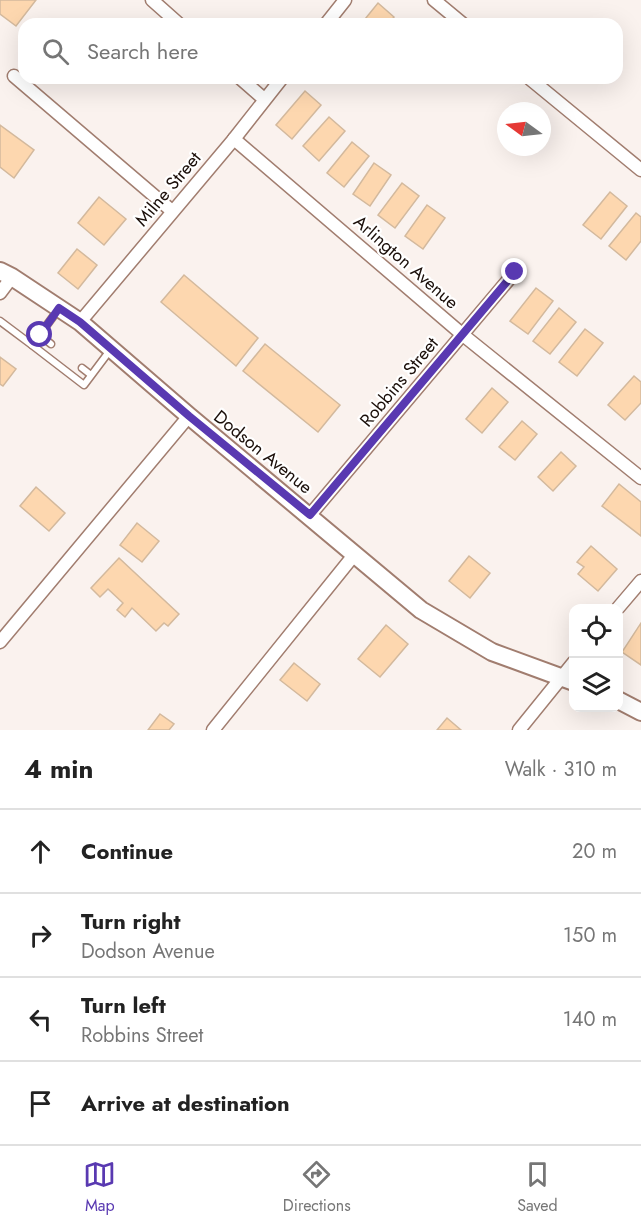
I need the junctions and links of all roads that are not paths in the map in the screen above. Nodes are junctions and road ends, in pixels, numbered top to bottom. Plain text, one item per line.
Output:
1 (152, 0) edge
2 (345, 0) edge
3 (434, 0) edge
4 (172, 18) edge
5 (331, 18) edge
6 (456, 18) edge
7 (14, 76) dead end
8 (18, 79) edge
9 (23, 84) edge
10 (247, 84) edge
11 (277, 84) edge
12 (536, 84) edge
13 (264, 99) junction
14 (234, 139) junction
15 (641, 170) edge
16 (172, 212) junction
17 (515, 272) dead end
18 (6, 274) edge
19 (0, 293) edge
20 (59, 308) junction
21 (0, 321) edge
22 (80, 322) junction
23 (40, 335) junction
24 (463, 335) junction
25 (51, 344) dead end
26 (32, 345) junction
27 (111, 349) junction
28 (82, 368) dead end
29 (91, 375) junction
30 (189, 416) junction
31 (641, 478) edge
32 (310, 515) junction
33 (354, 555) junction
34 (641, 581) edge
35 (622, 604) edge
36 (0, 642) edge
37 (567, 680) edge
38 (623, 703) edge
39 (641, 712) edge
40 (213, 730) edge
41 (519, 730) edge

1 - 4 street
2 - 5 street
3 - 6 street
7 - 8 street
9 - 16 street
10 - 13 street
11 - 13 street, Milne Street
12 - 15 street
13 - 14 street, Milne Street
14 - 16 street, Milne Street
14 - 24 street, Arlington Avenue
16 - 22 street, Milne Street
17 - 24 street, Robbins Street
18 - 19 street
18 - 20 main road, Dodson Avenue
20 - 22 main road, Dodson Avenue
20 - 23 lane
21 - 26 lane
22 - 27 main road, Dodson Avenue
23 - 25 lane
23 - 26 lane
24 - 31 street, Arlington Avenue
24 - 32 street, Robbins Street
26 - 29 lane
27 - 29 lane
27 - 30 main road, Dodson Avenue
28 - 29 lane
30 - 32 main road, Dodson Avenue
30 - 36 street
32 - 33 main road, Dodson Avenue
33 - 37 main road, Dodson Avenue
33 - 40 street
34 - 35 street
37 - 41 street
38 - 39 main road

